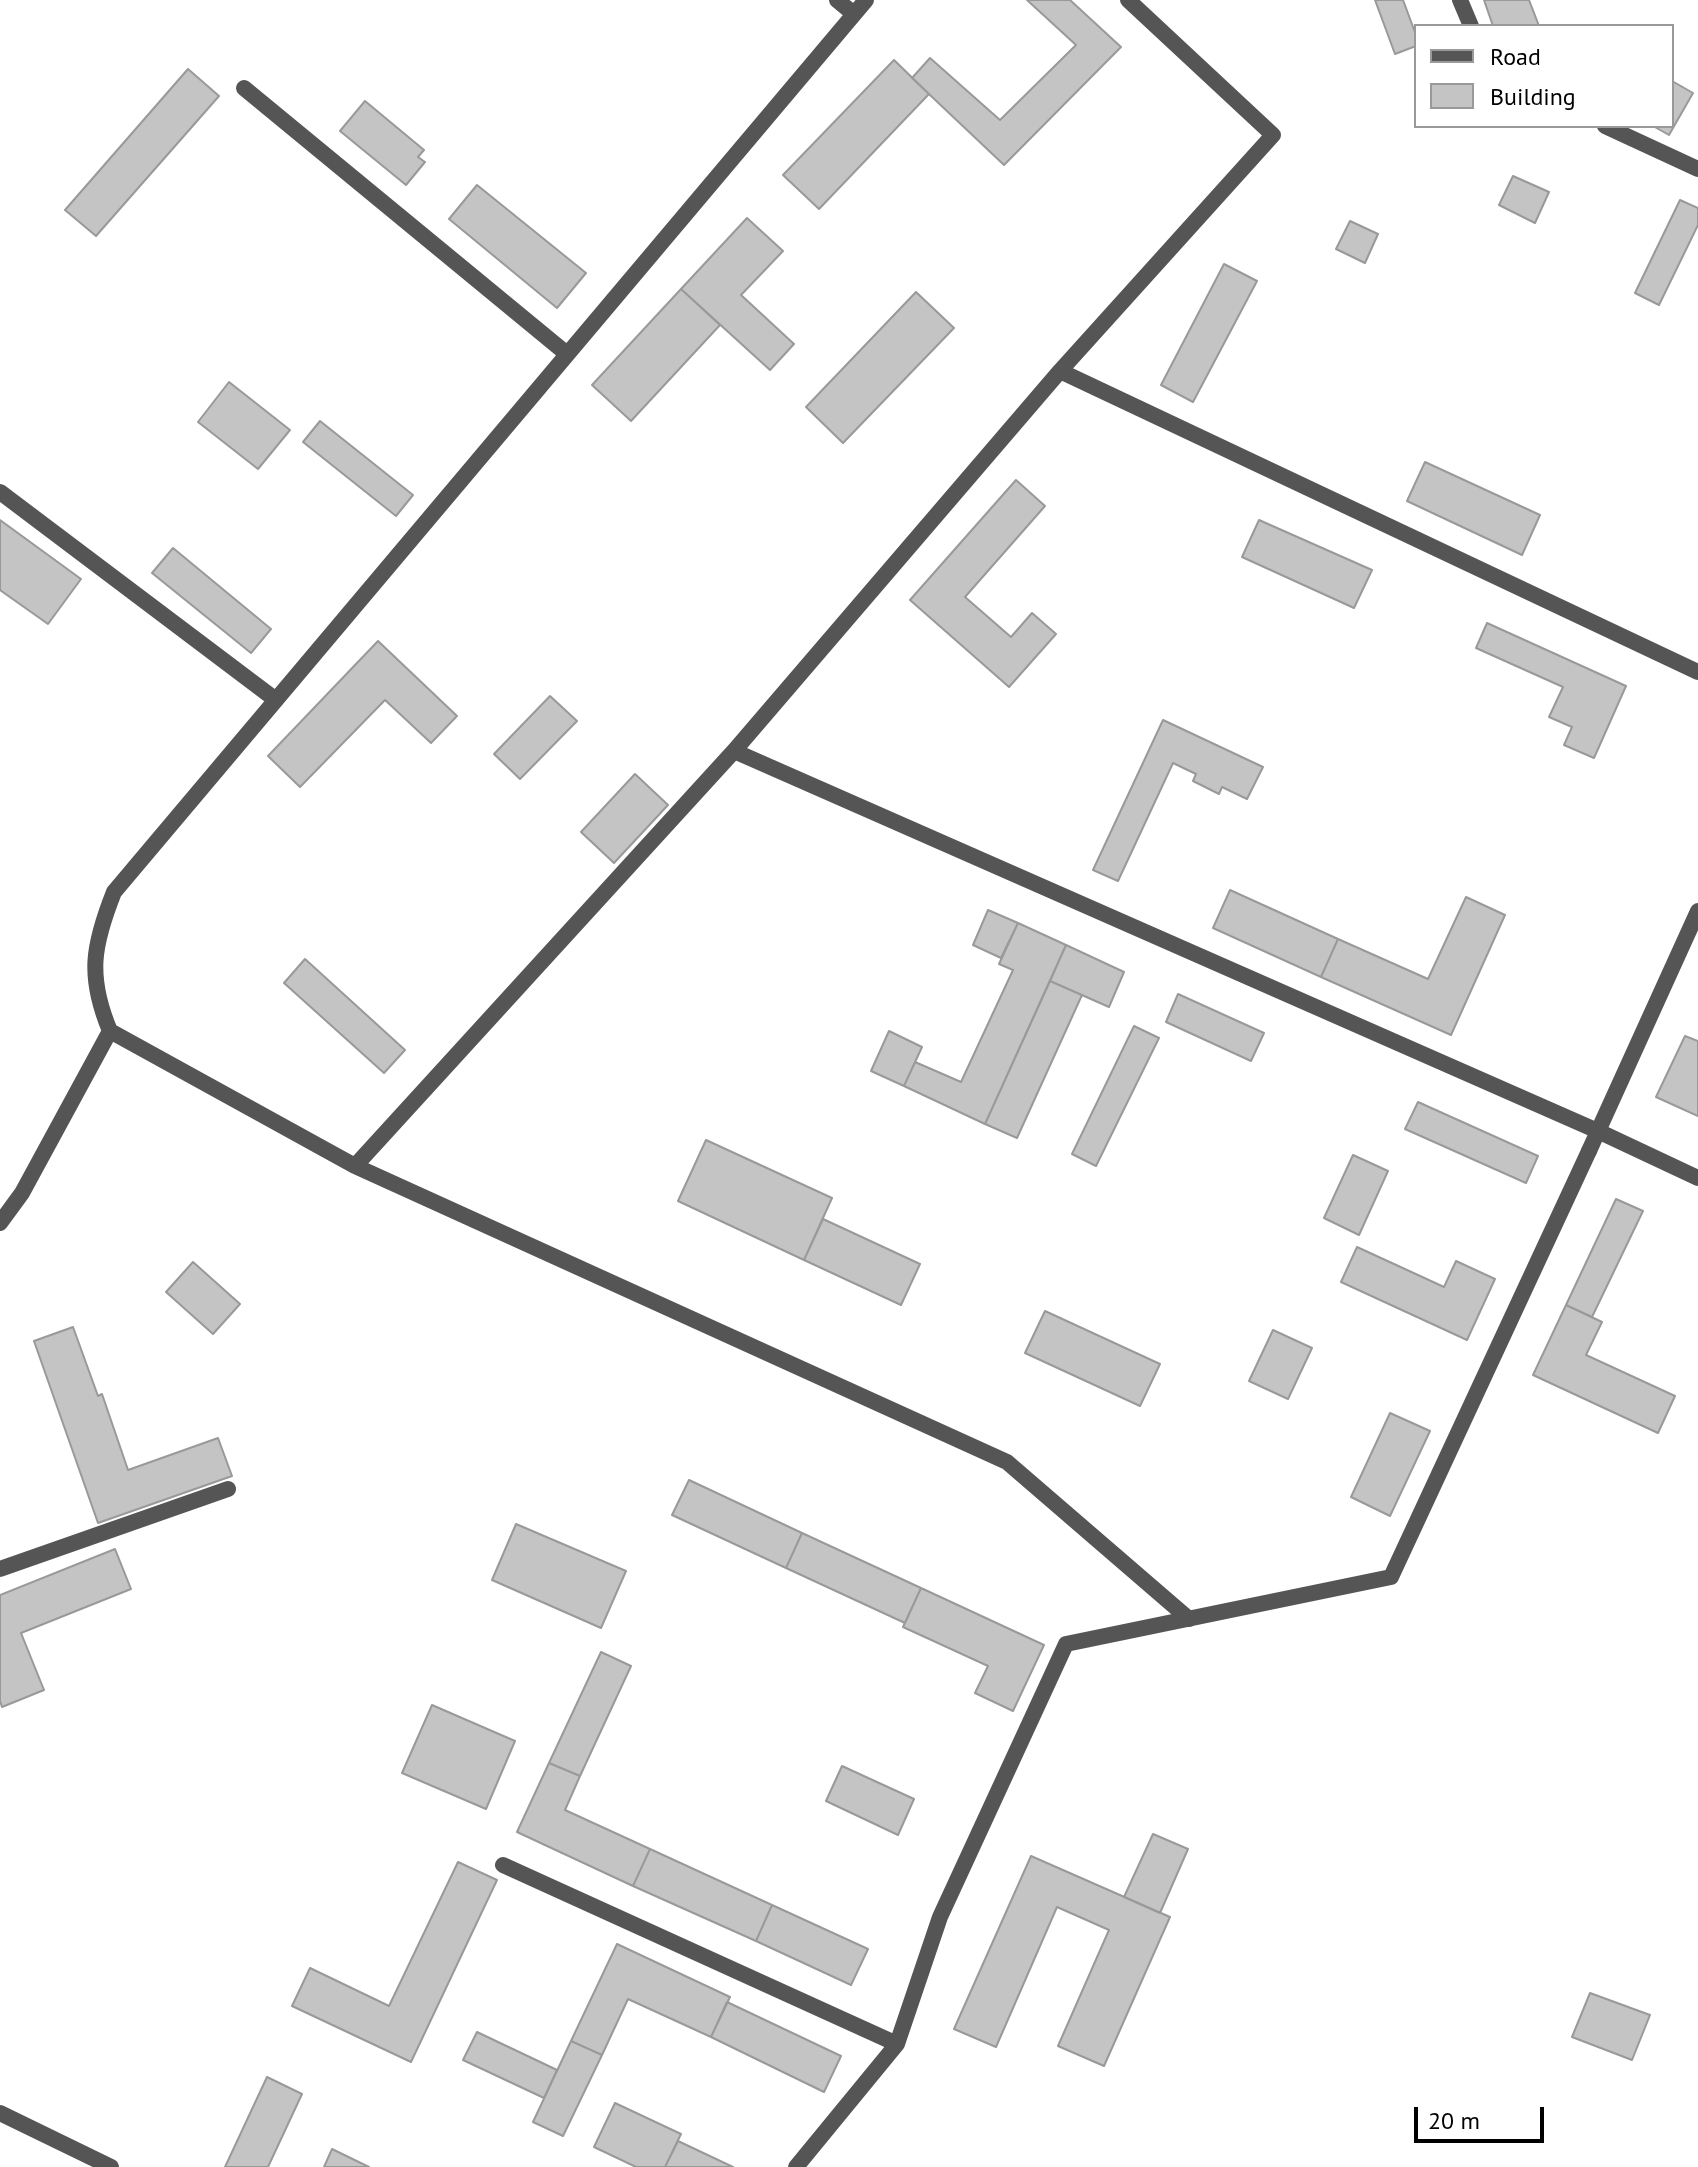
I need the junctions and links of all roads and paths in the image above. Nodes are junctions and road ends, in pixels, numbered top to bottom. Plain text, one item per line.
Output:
1 (837, 0) edge
2 (866, 0) edge
3 (1128, 0) edge
4 (1460, 0) edge
5 (854, 14) junction
6 (1470, 24) edge
7 (244, 88) dead end
8 (1609, 128) edge
9 (1698, 169) edge
10 (567, 354) junction
11 (1060, 371) junction
12 (0, 492) edge
13 (1698, 672) edge
14 (276, 700) junction
15 (734, 751) junction
16 (1698, 911) edge
17 (110, 1031) junction
18 (1600, 1132) junction
19 (355, 1166) junction
20 (1698, 1178) edge
21 (0, 1223) edge
22 (228, 1489) dead end
23 (0, 1569) edge
24 (1189, 1619) junction
25 (503, 1865) dead end
26 (897, 2044) junction
27 (0, 2113) edge
28 (111, 2167) edge
29 (796, 2167) edge

1 - 5 street
2 - 5 street
3 - 11 street
4 - 6 street
5 - 10 street
7 - 10 street
8 - 9 street
10 - 14 street
11 - 13 street
11 - 15 street
12 - 14 street
14 - 17 street
15 - 18 street
15 - 19 street
16 - 18 street
17 - 19 street
17 - 21 street
18 - 20 street
18 - 24 street
19 - 24 street
22 - 23 street
24 - 26 street
25 - 26 street
26 - 29 street
27 - 28 street

